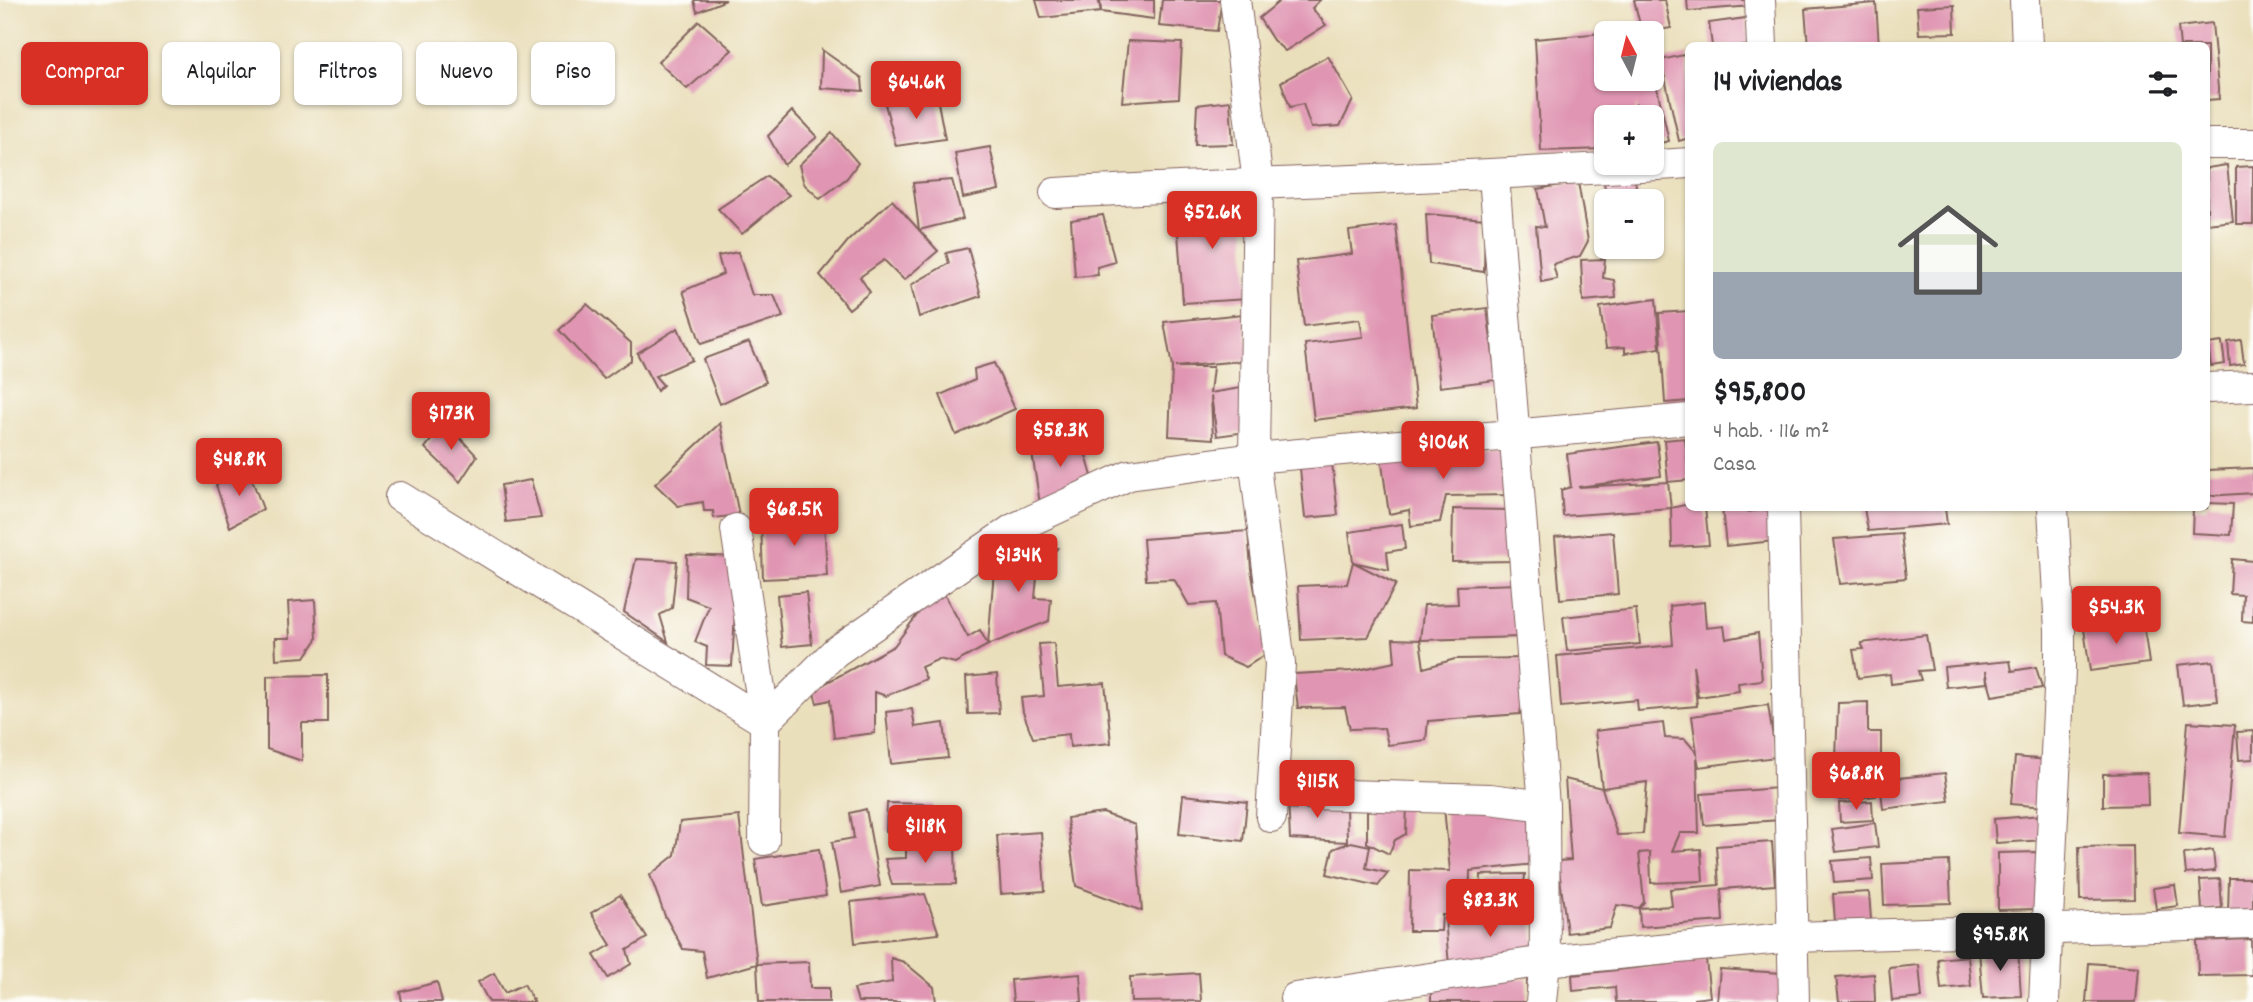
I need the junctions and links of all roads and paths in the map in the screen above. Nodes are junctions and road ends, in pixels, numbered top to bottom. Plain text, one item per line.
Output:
1 (1235, 0) edge
2 (1760, 0) edge
3 (2025, 0) edge
4 (1762, 42) edge
5 (2027, 42) edge
6 (2210, 144) edge
7 (2253, 144) edge
8 (1685, 163) edge
9 (1494, 176) junction
10 (1258, 183) junction
11 (1055, 193) dead end
12 (2253, 386) edge
13 (2210, 388) edge
14 (1685, 419) edge
15 (1514, 436) junction
16 (1254, 458) junction
17 (400, 497) dead end
18 (1783, 511) edge
19 (2053, 511) edge
20 (736, 528) dead end
21 (765, 722) junction
22 (1544, 806) junction
23 (764, 840) dead end
24 (2253, 922) edge
25 (2048, 929) junction
26 (1793, 937) junction
27 (1545, 961) junction
28 (1295, 998) dead end
29 (1541, 1002) edge
30 (1794, 1002) edge
31 (2044, 1002) edge

1 - 10 street
2 - 4 street
3 - 5 street
6 - 7 street
8 - 9 street
9 - 10 street
9 - 15 street
10 - 11 street
10 - 16 street
12 - 13 street
14 - 15 street
15 - 16 street
15 - 22 street
16 - 21 street
16 - 22 street
17 - 21 street
18 - 26 street
19 - 25 street
20 - 21 street
21 - 23 street
22 - 27 street
24 - 25 street
25 - 26 street
25 - 31 street
26 - 27 street
26 - 30 street
27 - 28 street
27 - 29 street

